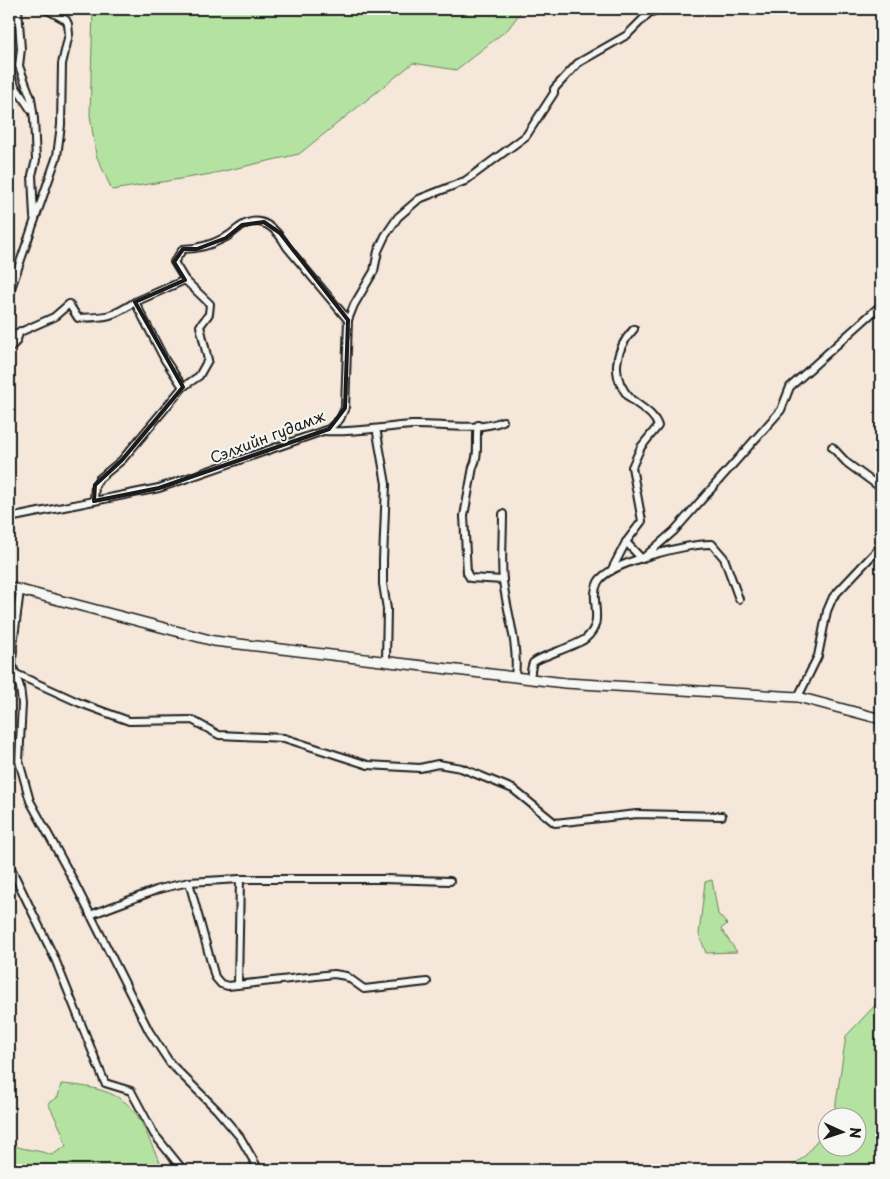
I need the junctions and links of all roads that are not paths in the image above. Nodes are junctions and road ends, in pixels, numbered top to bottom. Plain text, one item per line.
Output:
1 (16, 9) edge
2 (46, 9) edge
3 (658, 9) edge
4 (9, 14) edge
5 (9, 70) edge
6 (33, 114) junction
7 (34, 222) junction
8 (185, 280) junction
9 (9, 294) edge
10 (135, 302) junction
11 (881, 305) edge
12 (348, 320) junction
13 (634, 329) dead end
14 (20, 331) junction
15 (9, 337) edge
16 (9, 349) edge
17 (183, 387) junction
18 (503, 421) dead end
19 (478, 425) junction
20 (322, 431) junction
21 (377, 433) dead end
22 (832, 447) dead end
23 (881, 488) edge
24 (94, 501) junction
25 (503, 514) dead end
26 (9, 518) edge
27 (626, 542) junction
28 (881, 546) edge
29 (642, 559) junction
30 (611, 571) junction
31 (503, 580) junction
32 (9, 586) edge
33 (20, 590) junction
34 (739, 598) dead end
35 (12, 650) junction
36 (386, 660) junction
37 (9, 664) edge
38 (14, 673) junction
39 (515, 677) junction
40 (530, 678) junction
41 (9, 685) edge
42 (798, 697) junction
43 (881, 719) edge
44 (722, 816) dead end
45 (9, 864) edge
46 (240, 879) junction
47 (189, 882) junction
48 (450, 882) dead end
49 (90, 915) junction
50 (427, 982) dead end
51 (238, 984) junction
52 (183, 1170) edge
53 (259, 1170) edge

1 - 4 street
1 - 6 street
2 - 7 street
3 - 12 street, Сэлхийн гудамж
5 - 6 street
6 - 7 street
7 - 9 street
8 - 10 street
8 - 12 street
8 - 17 street
10 - 14 street
10 - 17 street
11 - 29 street
12 - 20 street, Сэлхийн гудамж
13 - 27 street
14 - 15 street
14 - 16 street
17 - 24 street
18 - 19 street
19 - 20 street
19 - 31 street
20 - 24 street, Сэлхийн гудамж
21 - 36 street
22 - 23 street
24 - 26 street, Сэлхийн гудамж
25 - 31 street
27 - 29 street
27 - 30 street
28 - 42 street
29 - 30 street
29 - 34 street
30 - 40 street
31 - 39 street
32 - 33 main road
33 - 35 street
33 - 36 main road
35 - 37 street
35 - 38 street
36 - 39 main road
38 - 41 street
38 - 44 street
38 - 49 street
39 - 40 main road
40 - 42 main road
42 - 43 main road
45 - 52 street
46 - 47 street
46 - 48 street
46 - 51 street
47 - 49 street
47 - 51 street
49 - 53 street
50 - 51 street

